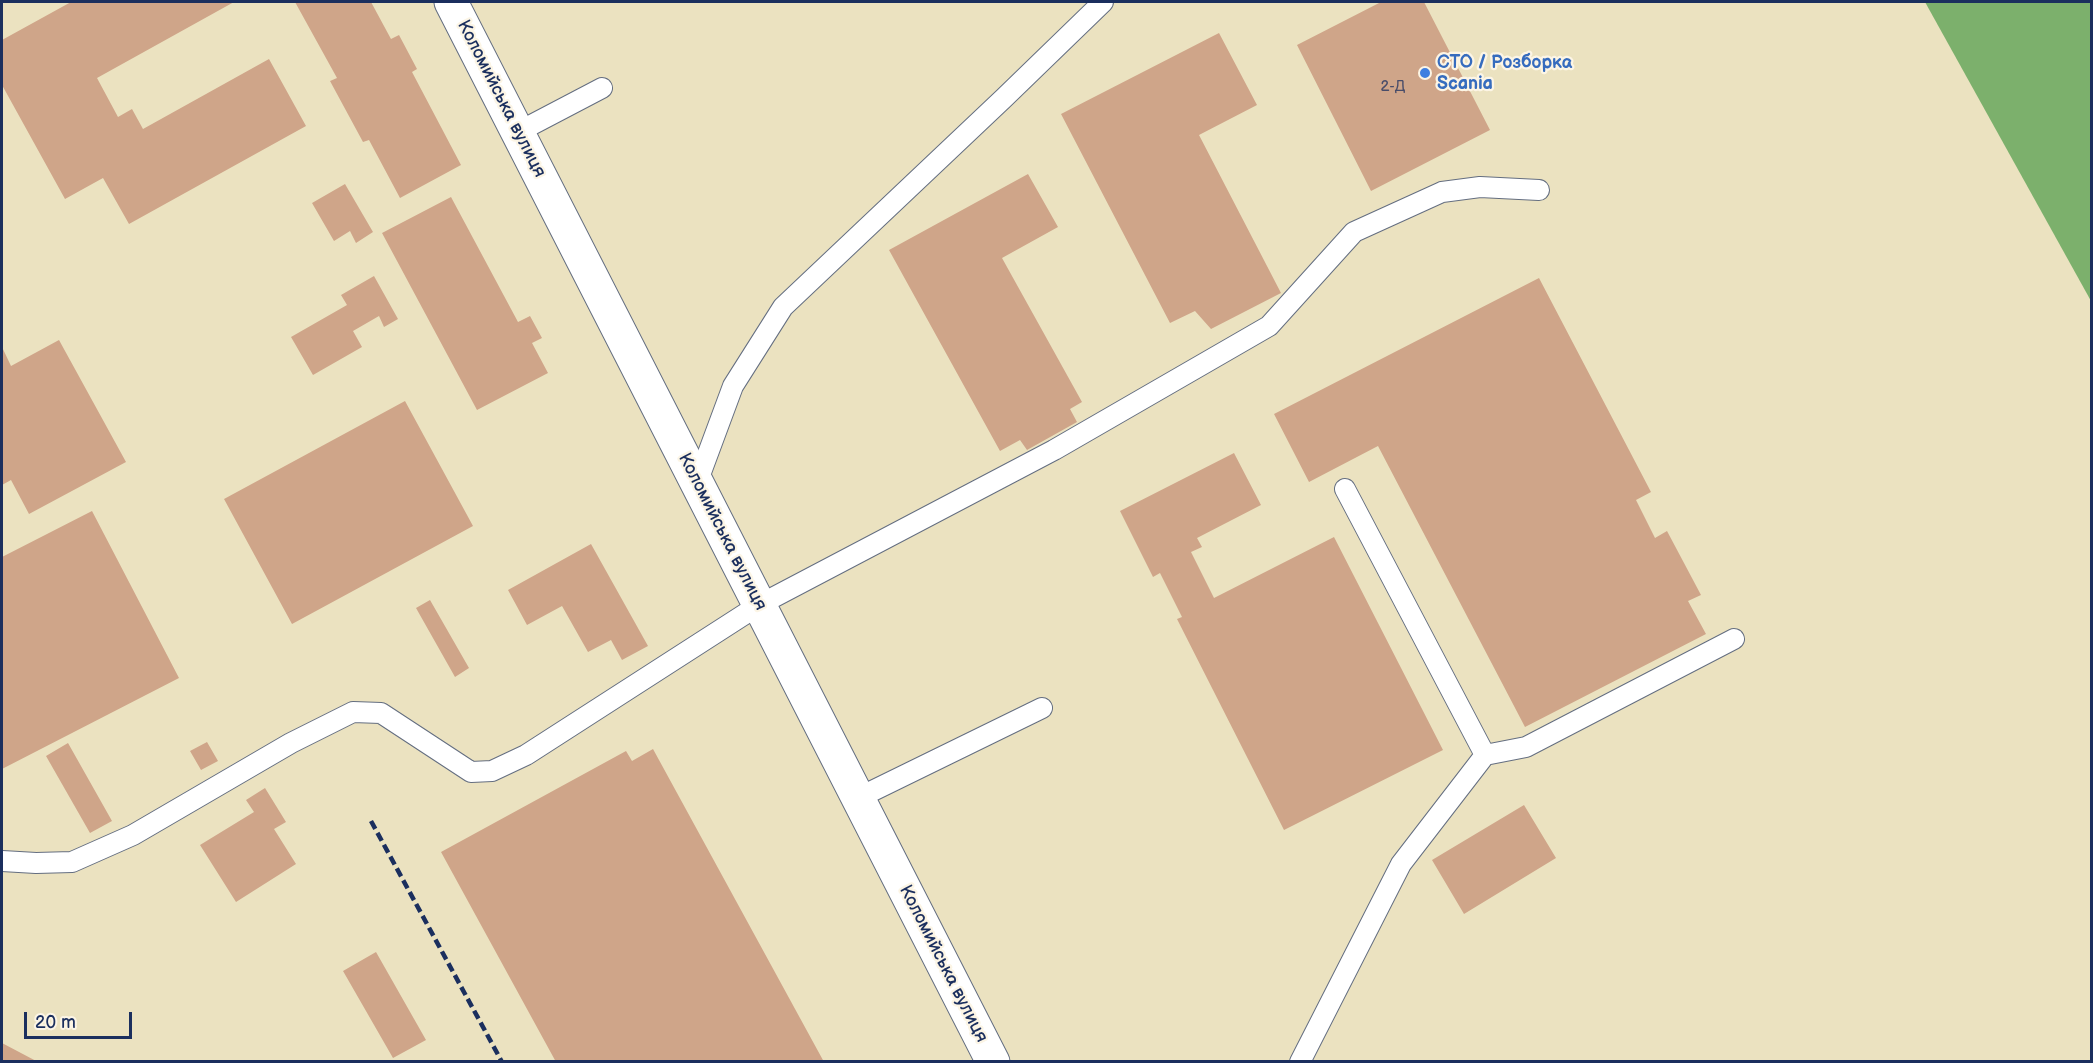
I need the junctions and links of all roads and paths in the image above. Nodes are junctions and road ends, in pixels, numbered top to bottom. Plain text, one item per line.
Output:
1 (451, 2) edge
2 (1103, 2) edge
3 (602, 88) dead end
4 (518, 132) junction
5 (1539, 190) dead end
6 (697, 483) junction
7 (1345, 489) dead end
8 (759, 605) junction
9 (1734, 639) dead end
10 (1042, 708) dead end
11 (1485, 756) junction
12 (858, 798) junction
13 (2, 861) edge
14 (993, 1062) edge
15 (1300, 1062) edge

1 - 4 street, Коломийська вулиця
2 - 6 lane
3 - 4 lane
4 - 6 street, Коломийська вулиця
5 - 8 lane
6 - 8 street, Коломийська вулиця
7 - 11 lane
8 - 12 street, Коломийська вулиця
8 - 13 lane
9 - 11 lane
10 - 12 lane
11 - 15 lane
12 - 14 street, Коломийська вулиця

